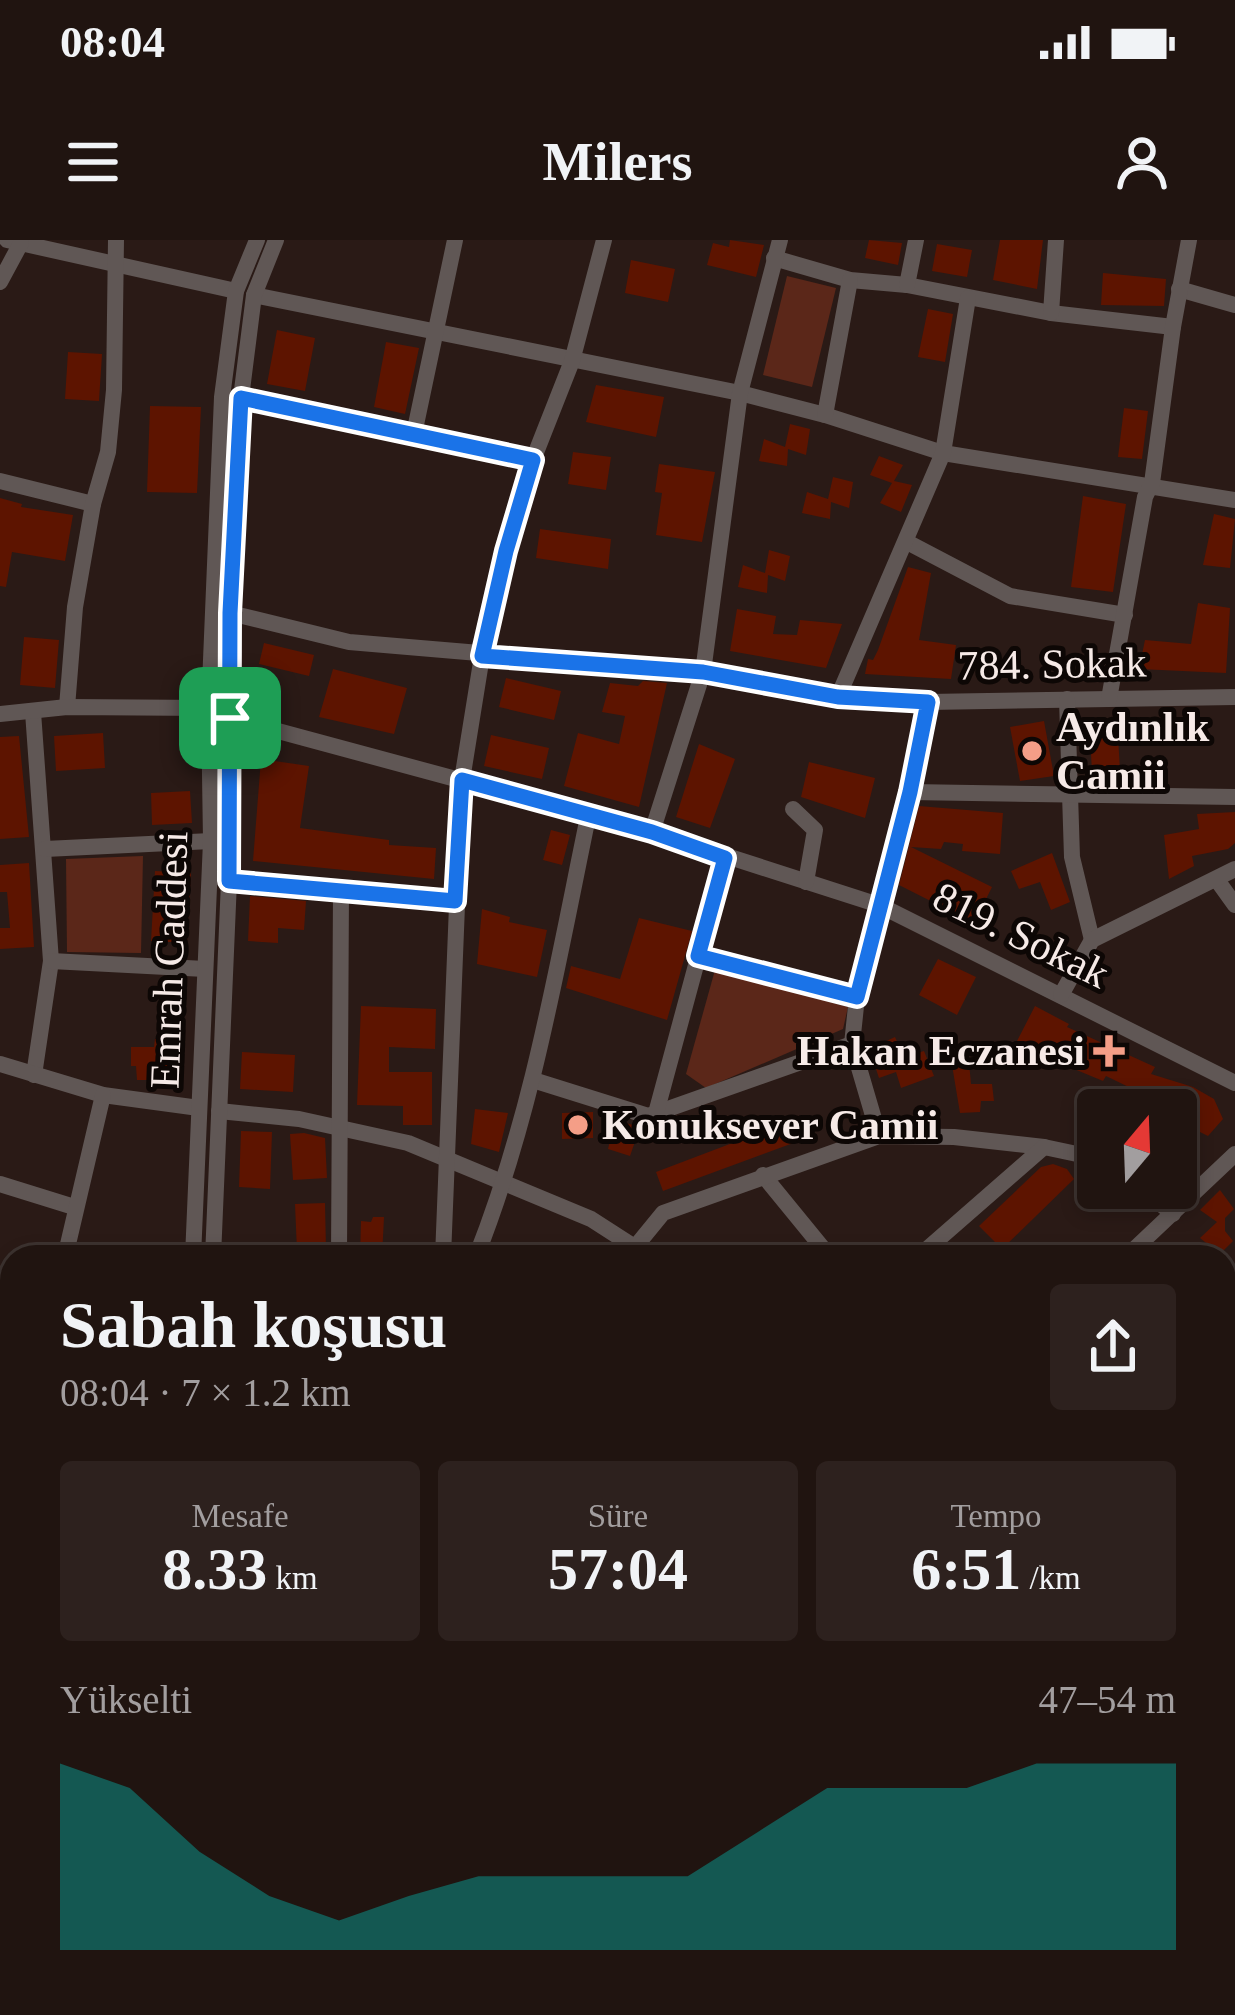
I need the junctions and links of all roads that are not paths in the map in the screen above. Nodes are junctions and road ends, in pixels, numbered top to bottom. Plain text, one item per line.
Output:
1 (116, 240) edge
2 (257, 240) edge
3 (276, 240) edge
4 (454, 240) edge
5 (604, 240) edge
6 (916, 240) edge
7 (1056, 240) edge
8 (1190, 240) edge
9 (14, 241) edge
10 (777, 249) edge
11 (118, 265) junction
12 (850, 280) junction
13 (0, 282) edge
14 (907, 285) junction
15 (1179, 289) junction
16 (245, 293) junction
17 (968, 298) junction
18 (1235, 305) edge
19 (1051, 314) junction
20 (1173, 327) junction
21 (436, 331) junction
22 (572, 361) junction
23 (740, 393) junction
24 (241, 398) junction
25 (825, 415) junction
26 (414, 434) junction
27 (943, 453) junction
28 (533, 460) junction
29 (0, 482) edge
30 (1152, 483) junction
31 (1235, 500) edge
32 (93, 504) junction
33 (907, 542) junction
34 (230, 613) junction
35 (1125, 615) junction
36 (482, 656) junction
37 (703, 672) junction
38 (838, 697) junction
39 (1235, 697) edge
40 (1067, 699) junction
41 (1109, 699) junction
42 (928, 702) junction
43 (67, 707) junction
44 (209, 708) junction
45 (33, 712) junction
46 (0, 714) edge
47 (230, 718) junction
48 (462, 780) junction
49 (910, 792) junction
50 (1073, 796) junction
51 (1235, 797) edge
52 (794, 809) dead end
53 (588, 817) junction
54 (652, 832) junction
55 (211, 841) junction
56 (45, 849) junction
57 (725, 858) junction
58 (1235, 868) edge
59 (1216, 880) junction
60 (229, 881) junction
61 (806, 882) junction
62 (341, 890) junction
63 (455, 901) junction
64 (879, 905) junction
65 (1235, 905) edge
66 (1092, 940) junction
67 (698, 956) junction
68 (51, 961) junction
69 (205, 968) junction
70 (1061, 995) junction
71 (857, 997) junction
72 (852, 1044) junction
73 (0, 1064) edge
74 (34, 1075) junction
75 (532, 1080) junction
76 (1235, 1083) edge
77 (104, 1095) junction
78 (199, 1108) junction
79 (219, 1111) junction
80 (656, 1113) junction
81 (338, 1126) junction
82 (879, 1136) junction
83 (1044, 1147) junction
84 (1077, 1154) edge
85 (1235, 1154) edge
86 (449, 1159) junction
87 (763, 1174) junction
88 (506, 1181) junction
89 (0, 1184) edge
90 (74, 1207) junction
91 (1167, 1209) edge
92 (1173, 1214) junction
93 (67, 1245) edge
94 (194, 1245) edge
95 (213, 1245) edge
96 (339, 1245) edge
97 (444, 1245) edge
98 (481, 1245) edge
99 (624, 1245) edge
100 (636, 1245) edge
101 (820, 1245) edge
102 (932, 1245) edge
103 (1139, 1245) edge

1 - 11 street
2 - 16 street, Emrah Caddesi
3 - 16 street, Emrah Caddesi
4 - 21 street
5 - 22 street
6 - 14 street
7 - 19 street
8 - 15 street
9 - 11 street
9 - 13 street
10 - 12 street
10 - 23 street
11 - 16 street
11 - 32 street
12 - 14 street
12 - 25 street
14 - 17 street
15 - 18 street
15 - 20 street
16 - 21 street
16 - 24 street, Emrah Caddesi
16 - 44 street, Emrah Caddesi
17 - 19 street
17 - 27 street
19 - 20 street
20 - 30 street
21 - 22 street
21 - 26 street
22 - 23 street
22 - 28 street
23 - 25 street
23 - 37 street
24 - 26 street
24 - 34 street, Emrah Caddesi
25 - 27 street
26 - 28 street
27 - 30 street
27 - 33 street
28 - 36 street
29 - 32 street
30 - 31 street
30 - 35 street
32 - 43 street
33 - 35 street
33 - 38 street
34 - 36 street, 784. Sokak
34 - 47 street, Emrah Caddesi
35 - 41 street
36 - 37 street, 784. Sokak
36 - 48 street
37 - 38 street, 784. Sokak
37 - 54 street
38 - 42 street, 784. Sokak
39 - 41 street, 784. Sokak
40 - 41 street, 784. Sokak
40 - 42 street, 784. Sokak
40 - 50 street
42 - 49 street
43 - 44 street, 819. Sokak
43 - 45 street, 819. Sokak
44 - 47 street, 819. Sokak
44 - 55 street, Emrah Caddesi
45 - 46 street, 819. Sokak
45 - 56 street
47 - 48 street, 819. Sokak
47 - 60 street, Emrah Caddesi
48 - 53 street, 819. Sokak
48 - 63 street
49 - 50 street
49 - 64 street
50 - 51 street
50 - 66 street
52 - 61 street
53 - 54 street, 819. Sokak
53 - 75 street
54 - 57 street, 819. Sokak
55 - 56 street
55 - 69 street, Emrah Caddesi
56 - 68 street
57 - 61 street, 819. Sokak
57 - 67 street
58 - 59 street
59 - 65 street
59 - 66 street
60 - 62 street
60 - 79 street, Emrah Caddesi
61 - 64 street, 819. Sokak
62 - 63 street
62 - 81 street
63 - 86 street
64 - 70 street, 819. Sokak
64 - 71 street
66 - 70 street
67 - 71 street
67 - 80 street
68 - 69 street
68 - 74 street
69 - 78 street, Emrah Caddesi
70 - 76 street, 819. Sokak
71 - 72 street
72 - 80 street
72 - 82 street
73 - 74 street
74 - 77 street
75 - 80 street
75 - 88 street
77 - 78 street
77 - 90 street
78 - 94 street, Emrah Caddesi
79 - 81 street
79 - 95 street, Emrah Caddesi
81 - 86 street
81 - 96 street
82 - 83 street
82 - 87 street
83 - 84 street
83 - 102 street
85 - 92 street
86 - 88 street
86 - 97 street
87 - 100 street
87 - 101 street
88 - 98 street
88 - 99 street
89 - 90 street
90 - 93 street
91 - 92 street
92 - 103 street

